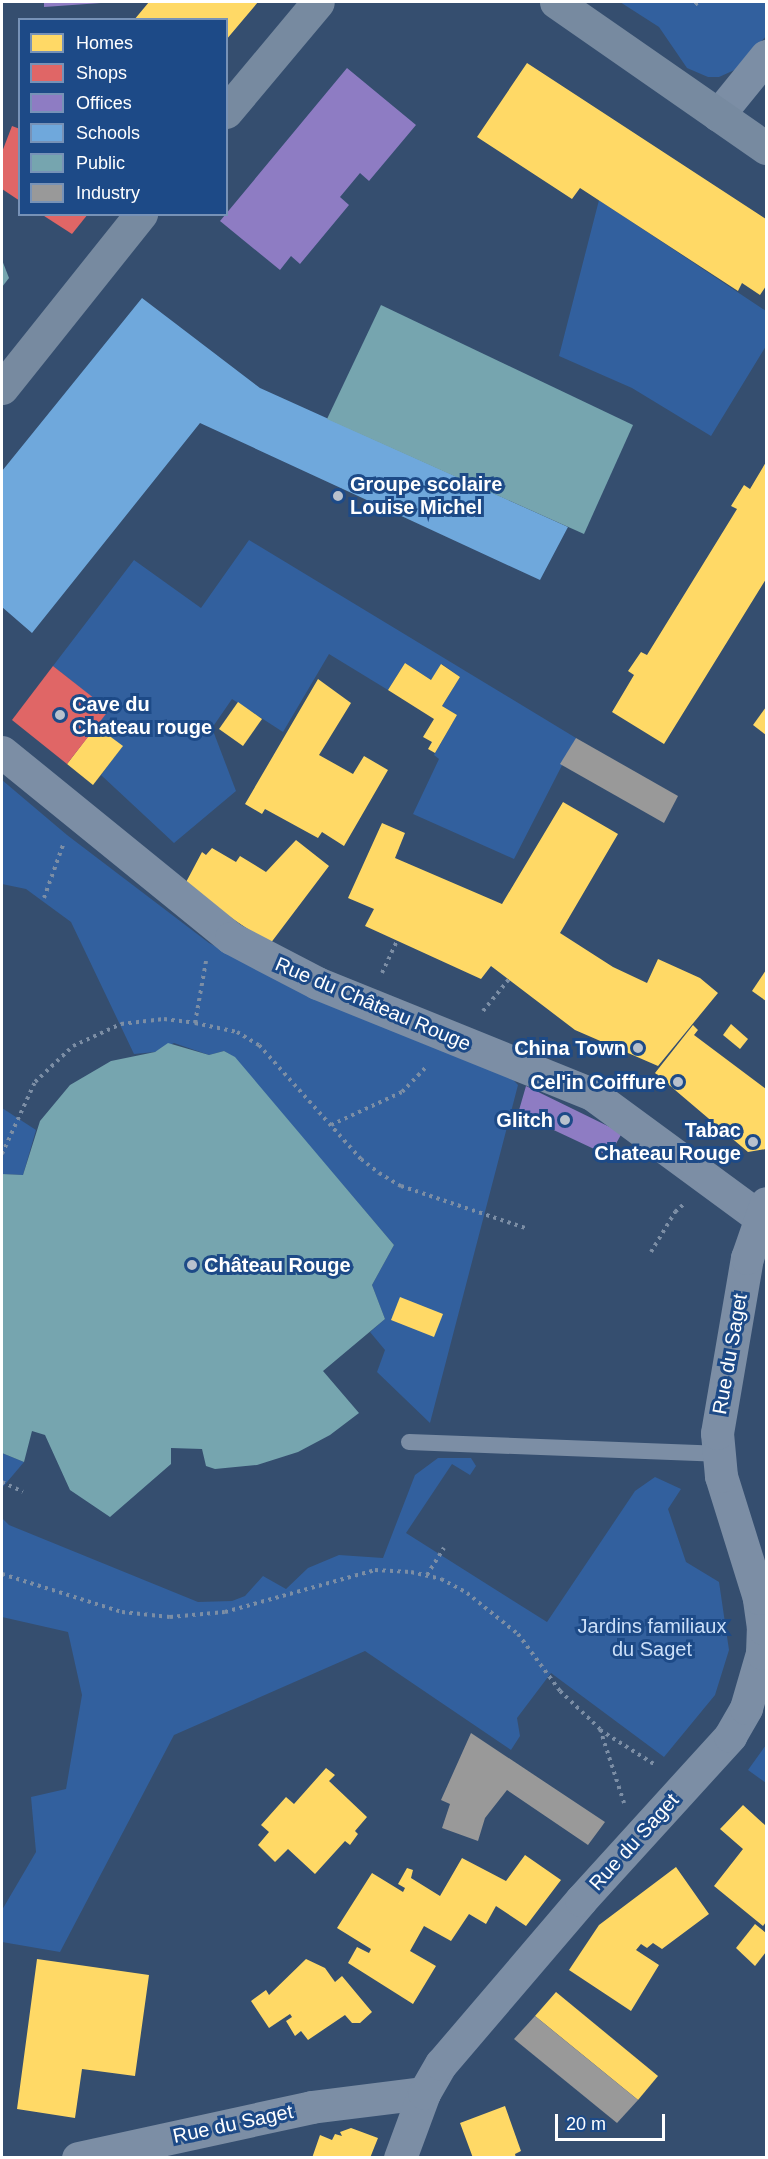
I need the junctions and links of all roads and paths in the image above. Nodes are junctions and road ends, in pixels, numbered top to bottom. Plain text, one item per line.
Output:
1 (556, 2) edge
2 (311, 5) edge
3 (766, 56) edge
4 (228, 109) edge
5 (718, 115) junction
6 (766, 148) edge
7 (139, 216) edge
8 (2, 388) edge
9 (2, 752) edge
10 (75, 813) junction
11 (44, 898) dead end
12 (212, 925) junction
13 (195, 1023) junction
14 (443, 1037) junction
15 (331, 1125) junction
16 (2, 1154) edge
17 (711, 1181) junction
18 (764, 1214) edge
19 (528, 1229) dead end
20 (651, 1252) dead end
21 (409, 1442) dead end
22 (717, 1454) junction
23 (2, 1482) edge
24 (23, 1492) dead end
25 (444, 1548) dead end
26 (2, 1574) edge
27 (427, 1575) junction
28 (600, 1729) junction
29 (686, 1784) junction
30 (649, 1825) junction
31 (424, 2093) junction
32 (78, 2157) edge
33 (400, 2157) edge

1 - 5 main road
2 - 4 main road
3 - 5 street
5 - 6 main road
7 - 8 main road
9 - 10 street, Rue du Château Rouge
10 - 11 path
10 - 12 street, Rue du Château Rouge
12 - 13 path
12 - 14 street, Rue du Château Rouge
13 - 15 path
13 - 16 path
14 - 15 path
14 - 17 street, Rue du Château Rouge
15 - 19 path
17 - 18 street, Rue du Château Rouge
17 - 20 path
18 - 22 street, Rue du Saget
21 - 22 lane
22 - 29 street, Rue du Saget
23 - 24 path
25 - 27 path
26 - 27 path
27 - 28 path
28 - 29 path
28 - 30 path
29 - 30 street, Rue du Saget
30 - 31 street, Rue du Saget
31 - 32 street, Rue du Saget
31 - 33 street

